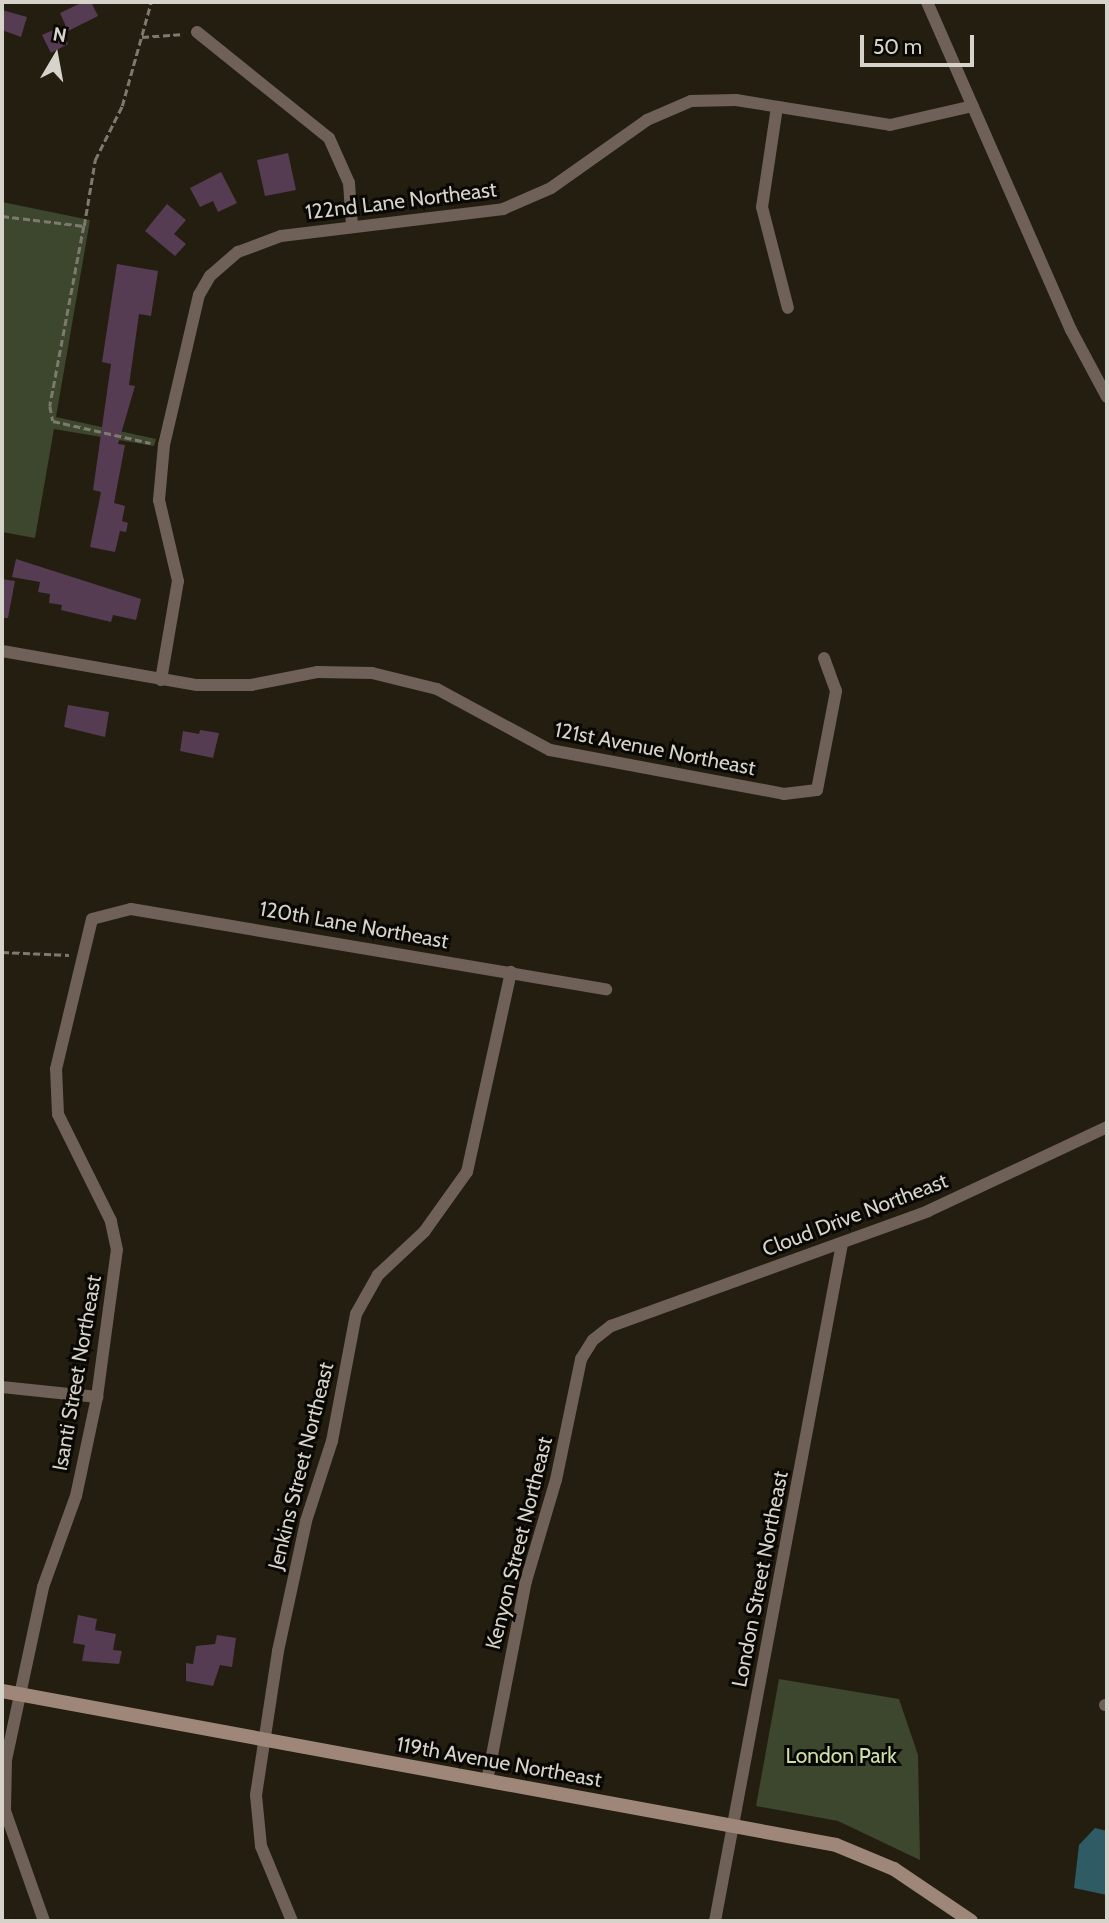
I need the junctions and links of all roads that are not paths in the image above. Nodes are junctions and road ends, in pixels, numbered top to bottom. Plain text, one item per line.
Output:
1 (927, 2) edge
2 (197, 32) road end
3 (973, 106) junction
4 (777, 107) junction
5 (352, 226) junction
6 (788, 308) dead end
7 (1107, 397) edge
8 (2, 651) edge
9 (824, 658) dead end
10 (161, 680) junction
11 (95, 918) joint
12 (511, 972) junction
13 (606, 989) dead end
14 (1107, 1127) edge
15 (842, 1244) junction
16 (611, 1326) joint
17 (2, 1387) edge
18 (97, 1397) junction
19 (9, 1693) edge
20 (262, 1740) junction
21 (487, 1781) junction
22 (733, 1826) junction
23 (44, 1921) edge
24 (292, 1921) edge
25 (715, 1921) edge
26 (971, 1921) edge

1 - 3 street
2 - 5 street
3 - 4 street, 122nd Lane Northeast
3 - 7 street
4 - 5 street, 122nd Lane Northeast
4 - 6 street
5 - 10 street, 122nd Lane Northeast
8 - 10 street, 121st Avenue Northeast
9 - 10 street, 121st Avenue Northeast
11 - 12 street, 120th Lane Northeast
11 - 18 street, Isanti Street Northeast
12 - 13 street, 120th Lane Northeast
12 - 20 street, Jenkins Street Northeast
14 - 15 street, Cloud Drive Northeast
15 - 16 street, Cloud Drive Northeast
15 - 22 street, London Street Northeast
16 - 21 street, Kenyon Street Northeast
17 - 18 street
18 - 19 street, Isanti Street Northeast
19 - 20 street, 119th Avenue Northeast
19 - 23 street, Isanti Street Northeast
20 - 21 street, 119th Avenue Northeast
20 - 24 street, Jenkins Street Northeast
21 - 22 street, 119th Avenue Northeast
22 - 25 street, London Street Northeast
22 - 26 street, 119th Avenue Northeast

